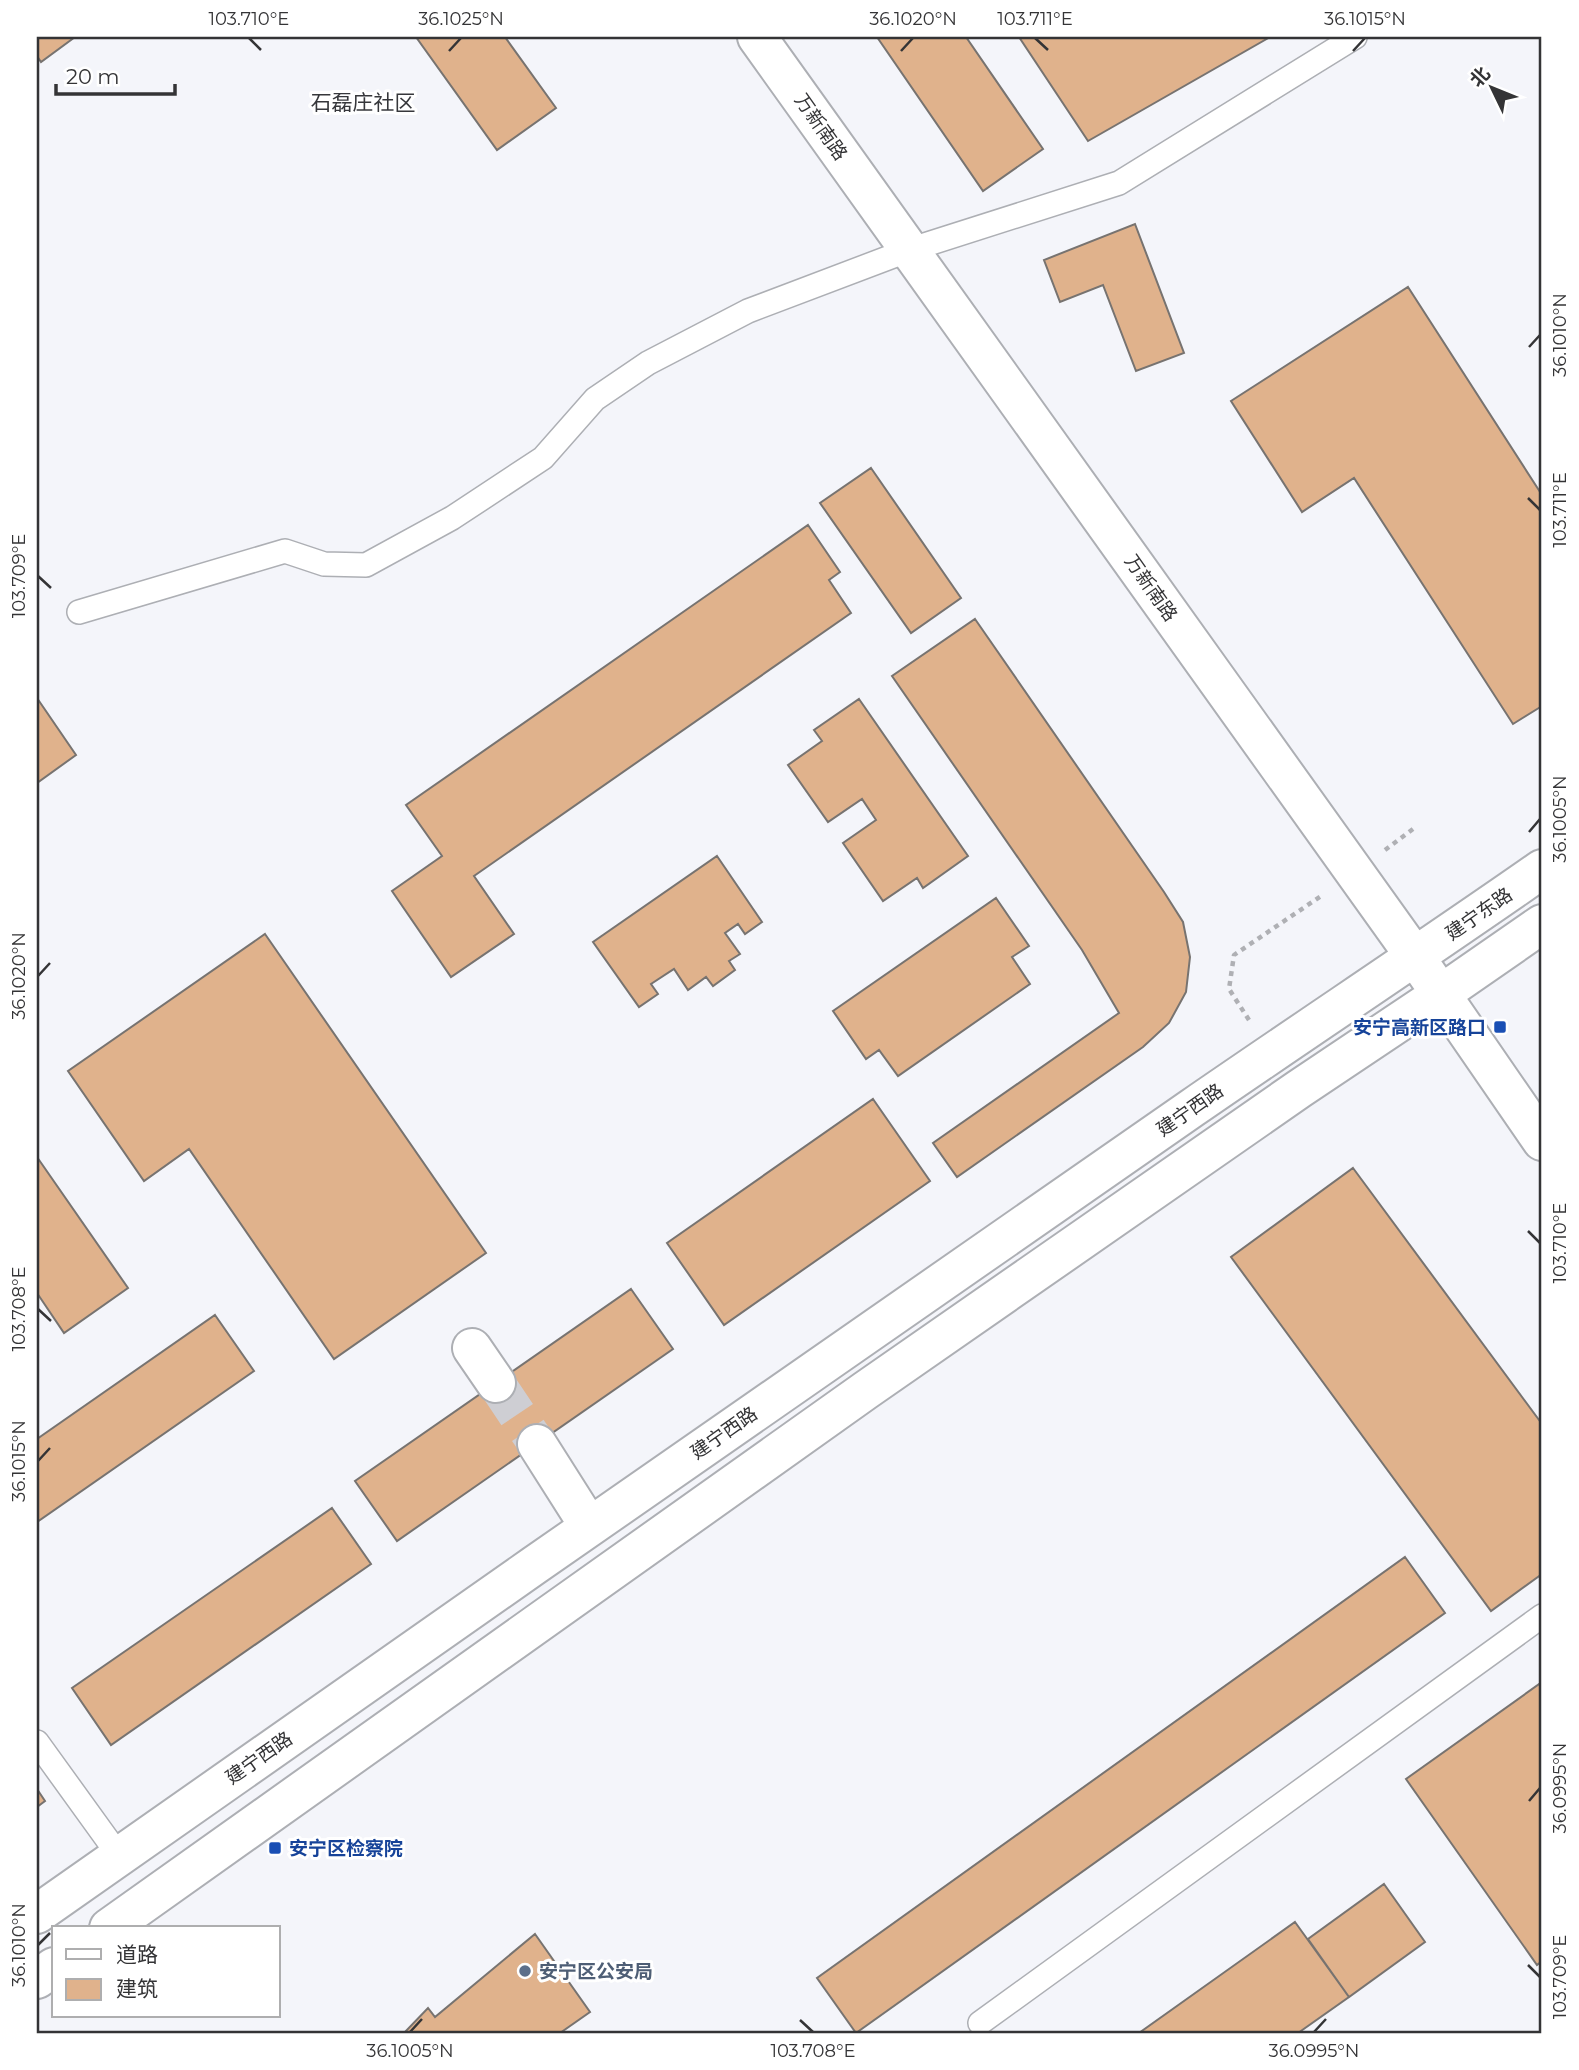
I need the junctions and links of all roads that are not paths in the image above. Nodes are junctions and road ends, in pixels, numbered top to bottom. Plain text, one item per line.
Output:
1 (757, 37) edge
2 (1355, 37) edge
3 (909, 250) junction
4 (79, 612) dead end
5 (1542, 870) edge
6 (1542, 924) edge
7 (1416, 958) junction
8 (1441, 995) junction
9 (1542, 1141) edge
10 (472, 1348) dead end
11 (496, 1383) tunnel mouth
12 (537, 1444) tunnel mouth
13 (589, 1526) junction
14 (1542, 1616) edge
15 (37, 1742) edge
16 (120, 1857) junction
17 (37, 1914) edge
18 (112, 1926) edge
19 (52, 1968) edge
20 (37, 1979) edge
21 (980, 2023) dead end

1 - 3 main road, 万新南路
2 - 3 lane
3 - 4 lane
3 - 7 main road, 万新南路
5 - 7 main road, 建宁东路
6 - 8 main road
7 - 8 main road, 万新南路
7 - 13 main road, 建宁西路
8 - 9 main road, 万新南路
8 - 18 main road
10 - 11 main road
12 - 13 main road
13 - 16 main road, 建宁西路
14 - 21 lane
15 - 16 lane
16 - 17 main road, 建宁西路
19 - 20 main road

